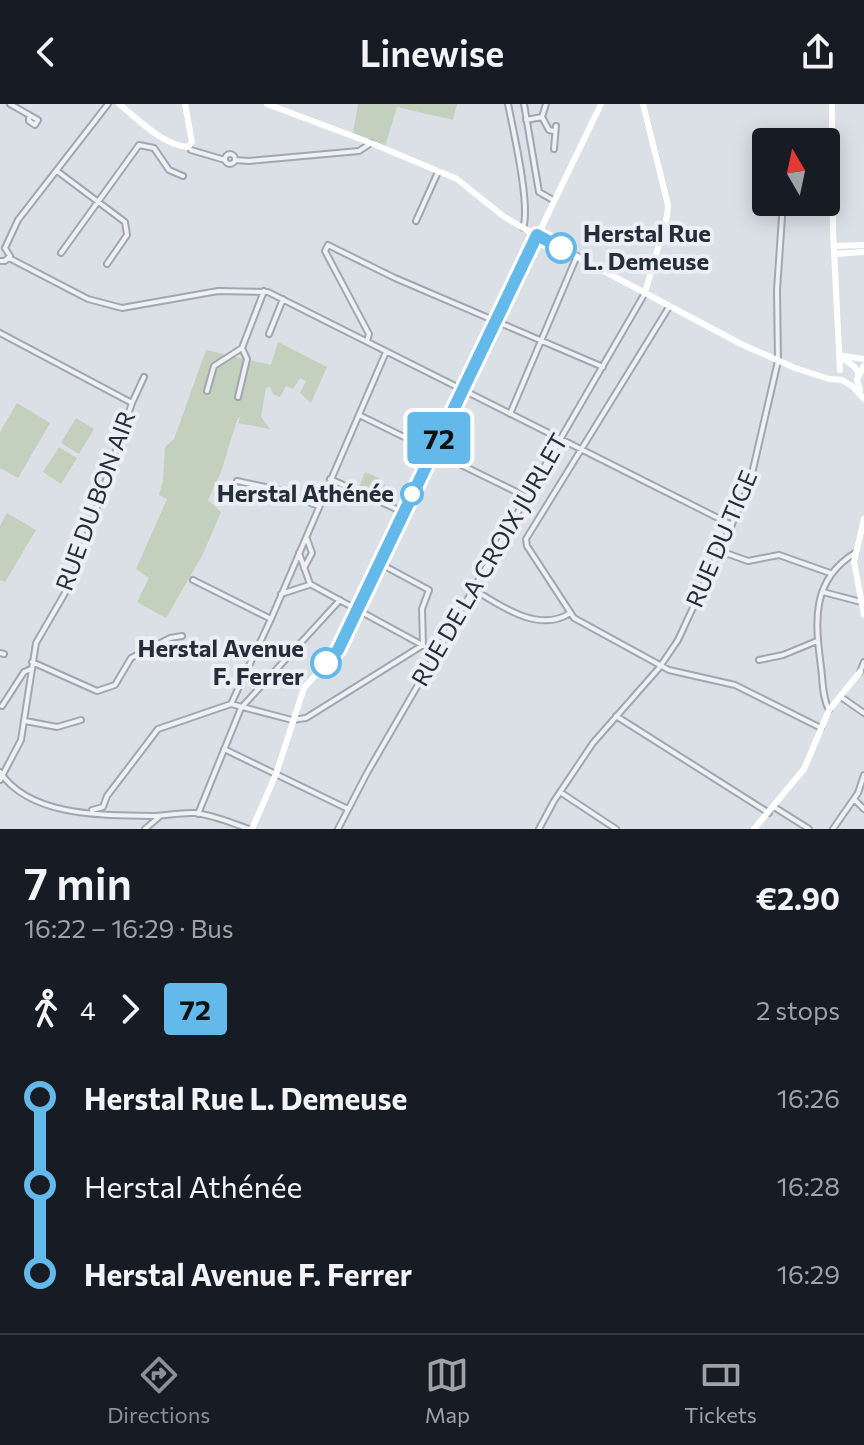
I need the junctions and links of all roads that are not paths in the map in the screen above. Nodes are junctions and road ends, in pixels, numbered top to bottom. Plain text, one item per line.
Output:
1 (10, 104) edge
2 (108, 104) edge
3 (119, 104) edge
4 (185, 104) edge
5 (267, 104) edge
6 (508, 104) edge
7 (524, 104) edge
8 (546, 104) edge
9 (601, 104) edge
10 (643, 104) edge
11 (832, 104) edge
12 (29, 115) dead end
13 (542, 117) junction
14 (526, 120) junction
15 (833, 128) edge
16 (371, 143) junction
17 (554, 149) dead end
18 (191, 150) dead end
19 (57, 171) junction
20 (439, 171) junction
21 (183, 176) dead end
22 (553, 200) junction
23 (98, 201) junction
24 (782, 216) edge
25 (834, 216) edge
26 (416, 221) dead end
27 (523, 228) junction
28 (537, 235) junction
29 (864, 245) edge
30 (2, 248) edge
31 (834, 250) junction
32 (861, 252) edge
33 (61, 253) dead end
34 (577, 256) junction
35 (9, 258) junction
36 (864, 260) edge
37 (0, 263) edge
38 (107, 264) dead end
39 (264, 291) junction
40 (645, 293) junction
41 (283, 299) junction
42 (669, 307) junction
43 (494, 322) junction
44 (0, 333) edge
45 (269, 334) dead end
46 (367, 341) junction
47 (541, 341) junction
48 (242, 348) junction
49 (839, 350) junction
50 (386, 352) junction
51 (778, 361) junction
52 (864, 362) edge
53 (851, 364) junction
54 (603, 367) junction
55 (840, 370) junction
56 (144, 377) dead end
57 (859, 377) edge
58 (827, 378) junction
59 (845, 382) junction
60 (462, 389) junction
61 (207, 391) dead end
62 (238, 397) dead end
63 (864, 398) edge
64 (132, 403) junction
65 (510, 414) junction
66 (359, 415) junction
67 (560, 439) junction
68 (433, 450) junction
69 (582, 450) junction
70 (330, 479) junction
71 (237, 481) dead end
72 (527, 497) junction
73 (319, 506) junction
74 (403, 512) junction
75 (864, 519) edge
76 (732, 525) junction
77 (862, 530) edge
78 (306, 537) junction
79 (720, 551) junction
80 (299, 553) junction
81 (855, 553) junction
82 (379, 563) junction
83 (304, 568) junction
84 (830, 573) junction
85 (193, 580) dead end
86 (310, 584) junction
87 (473, 589) junction
88 (823, 592) junction
89 (281, 594) junction
90 (340, 600) junction
91 (861, 602) junction
92 (356, 609) junction
93 (570, 613) junction
94 (864, 615) edge
95 (271, 619) junction
96 (182, 636) dead end
97 (817, 641) junction
98 (423, 645) junction
99 (437, 653) junction
100 (759, 660) dead end
101 (32, 662) junction
102 (864, 662) edge
103 (661, 665) junction
104 (31, 669) junction
105 (862, 672) edge
106 (841, 697) junction
107 (231, 704) junction
108 (2, 706) dead end
109 (241, 708) junction
110 (829, 710) junction
111 (864, 713) edge
112 (616, 716) junction
113 (81, 720) dead end
114 (292, 720) junction
115 (24, 721) junction
116 (821, 728) junction
117 (224, 749) junction
118 (276, 774) junction
119 (864, 775) edge
120 (1, 776) edge
121 (560, 792) junction
122 (854, 799) junction
123 (348, 809) junction
124 (864, 809) edge
125 (772, 810) junction
126 (90, 812) junction
127 (198, 814) junction
128 (161, 815) junction
129 (145, 829) edge
130 (250, 829) edge
131 (338, 829) edge
132 (539, 829) edge
133 (616, 829) edge
134 (754, 829) edge
135 (809, 829) edge
136 (833, 829) edge

1 - 12 street
2 - 19 street
3 - 4 street
5 - 16 street
6 - 27 street
7 - 14 street
8 - 13 street
9 - 22 street
10 - 40 street
11 - 15 street
13 - 14 street
13 - 17 street
14 - 22 street
16 - 18 street
16 - 20 street
19 - 23 street
19 - 30 street
20 - 26 street
20 - 27 street
21 - 23 street
22 - 28 street
23 - 33 street
23 - 38 street
24 - 51 street, RUE DU TIGE
25 - 31 street
27 - 28 street
28 - 34 street
28 - 43 street
29 - 31 street
30 - 35 street
31 - 32 street
31 - 49 street
32 - 36 street
34 - 40 street
34 - 47 street
35 - 37 street
35 - 39 street
39 - 41 street
39 - 48 street
40 - 42 street
40 - 54 street, RUE DE LA CROIX JURLET
41 - 45 street
41 - 46 street
42 - 51 street
42 - 69 street
43 - 46 street
43 - 47 street
43 - 60 street
44 - 64 street
46 - 50 street
47 - 54 street
47 - 65 street
48 - 61 street
48 - 62 street
49 - 52 street
49 - 53 street
49 - 55 street
50 - 60 street
50 - 66 street
51 - 58 street
51 - 76 street, RUE DU TIGE
52 - 53 street
52 - 57 street
53 - 55 street
53 - 57 street
54 - 67 street, RUE DE LA CROIX JURLET
55 - 58 street
55 - 59 street
56 - 64 street, RUE DU BON AIR
57 - 59 street
57 - 63 street
58 - 59 street
59 - 63 street
60 - 65 street
60 - 68 street
64 - 101 street, RUE DU BON AIR
65 - 67 street
66 - 68 street
66 - 70 street
67 - 69 street
67 - 72 street, RUE DE LA CROIX JURLET
68 - 72 street
68 - 74 street
69 - 76 street
69 - 93 street
70 - 73 street
70 - 74 street
71 - 73 street
72 - 87 street, RUE DE LA CROIX JURLET
73 - 78 street
74 - 82 street
75 - 77 street
76 - 79 street, RUE DU TIGE
77 - 81 street
78 - 80 street
78 - 83 street
79 - 84 street
79 - 103 street, RUE DU TIGE
80 - 83 street
80 - 89 street
81 - 84 street
81 - 91 street
82 - 92 street
82 - 98 street
83 - 86 street
84 - 88 street
85 - 95 street
86 - 89 street
86 - 90 street
87 - 93 street
87 - 99 street, RUE DE LA CROIX JURLET
88 - 91 street
88 - 97 street
89 - 95 street
90 - 92 street
90 - 109 street
91 - 94 street
92 - 98 street
92 - 114 street
93 - 103 street
95 - 107 street
96 - 101 street
97 - 100 street
97 - 110 street
98 - 99 street
98 - 114 street
99 - 123 street, RUE DE LA CROIX JURLET
101 - 104 street, RUE DU BON AIR
102 - 105 street
103 - 112 street, RUE DU TIGE
103 - 116 street
104 - 108 street
104 - 115 street, RUE DU BON AIR
105 - 106 street
106 - 110 street
106 - 111 street
107 - 109 street
107 - 126 street
109 - 114 street
109 - 117 street
110 - 116 street
112 - 121 street, RUE DU TIGE
112 - 125 street
113 - 115 street
114 - 118 street
115 - 120 street, RUE DU BON AIR
116 - 125 street
117 - 118 street
117 - 127 street
118 - 123 street
118 - 130 street
119 - 122 street
120 - 126 street
121 - 132 street, RUE DU TIGE
121 - 133 street
122 - 124 street
122 - 136 street
123 - 131 street, RUE DE LA CROIX JURLET
125 - 134 street
125 - 135 street
126 - 128 street
127 - 128 street
127 - 130 street
128 - 129 street

